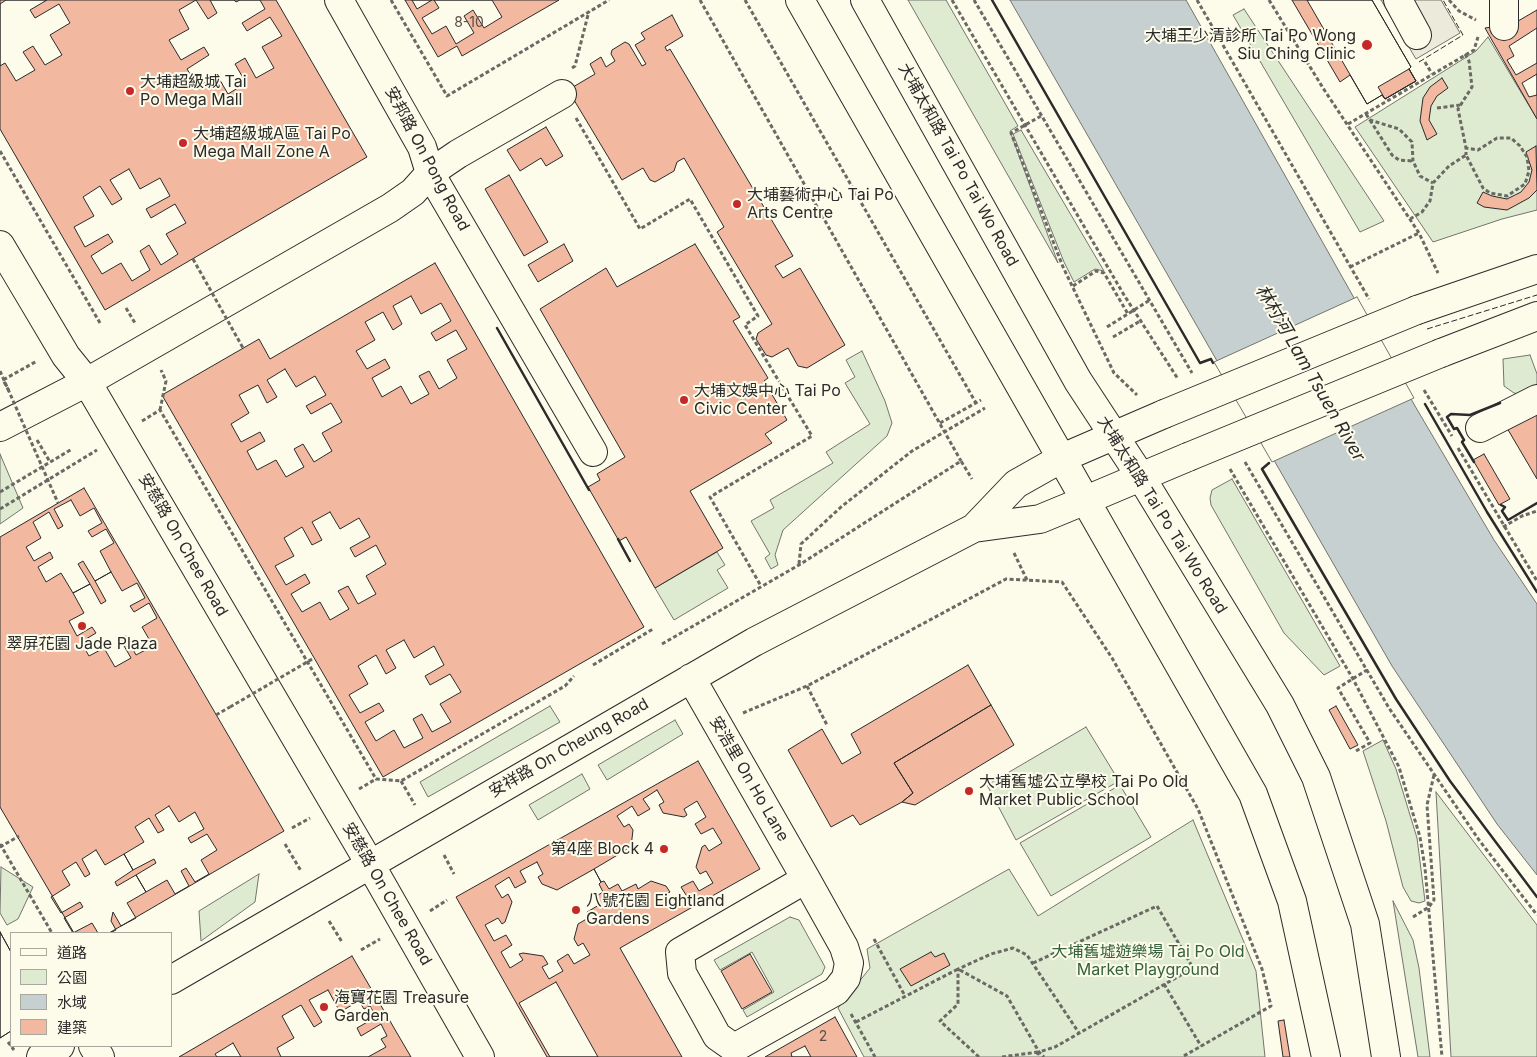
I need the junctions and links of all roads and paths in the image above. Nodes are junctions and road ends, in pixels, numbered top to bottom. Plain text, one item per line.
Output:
1 (339, 0) edge
2 (391, 0) edge
3 (609, 0) edge
4 (700, 0) edge
5 (745, 0) edge
6 (800, 0) edge
7 (866, 0) edge
8 (952, 0) edge
9 (974, 0) edge
10 (1197, 0) edge
11 (1269, 0) edge
12 (1398, 0) edge
13 (1449, 0) edge
14 (589, 12) junction
15 (1493, 20) edge
16 (1417, 35) dead end
17 (1465, 54) junction
18 (562, 94) junction
19 (1461, 105) junction
20 (1437, 108) dead end
21 (1366, 114) junction
22 (1041, 116) junction
23 (1370, 120) junction
24 (1348, 124) junction
25 (1025, 125) junction
26 (1466, 148) junction
27 (0, 151) edge
28 (1466, 155) junction
29 (1413, 161) junction
30 (430, 173) junction
31 (1433, 183) junction
32 (1410, 219) junction
33 (1420, 233) junction
34 (0, 245) edge
35 (193, 259) dead end
36 (1350, 267) junction
37 (1537, 269) edge
38 (1439, 274) dead end
39 (1073, 286) junction
40 (1150, 300) junction
41 (1370, 301) dead end
42 (1134, 310) junction
43 (1128, 314) junction
44 (1537, 316) edge
45 (1142, 320) junction
46 (100, 323) dead end
47 (1108, 327) dead end
48 (1113, 337) dead end
49 (244, 348) dead end
50 (38, 360) dead end
51 (0, 371) edge
52 (1195, 378) dead end
53 (87, 382) junction
54 (1181, 385) dead end
55 (1422, 386) dead end
56 (1143, 396) dead end
57 (13, 398) dead end
58 (1537, 399) edge
59 (981, 400) dead end
60 (976, 403) junction
61 (985, 408) dead end
62 (940, 423) junction
63 (0, 427) edge
64 (1480, 428) dead end
65 (945, 431) junction
66 (34, 435) dead end
67 (118, 435) junction
68 (1112, 435) junction
69 (72, 449) dead end
70 (593, 452) dead end
71 (1240, 455) dead end
72 (1062, 458) junction
73 (1225, 460) dead end
74 (961, 461) junction
75 (50, 462) junction
76 (1140, 477) junction
77 (972, 479) dead end
78 (0, 492) edge
79 (1086, 500) junction
80 (58, 503) dead end
81 (0, 509) edge
82 (1537, 511) edge
83 (1504, 527) junction
84 (974, 528) junction
85 (1014, 552) dead end
86 (799, 564) junction
87 (1027, 580) junction
88 (1537, 581) edge
89 (761, 586) junction
90 (653, 630) dead end
91 (662, 644) dead end
92 (314, 658) dead end
93 (594, 664) dead end
94 (1366, 670) junction
95 (574, 676) dead end
96 (691, 678) junction
97 (1353, 679) junction
98 (807, 686) junction
99 (771, 703) dead end
100 (216, 715) dead end
101 (827, 725) dead end
102 (1356, 751) dead end
103 (1434, 775) junction
104 (376, 779) junction
105 (401, 781) junction
106 (359, 789) dead end
107 (415, 805) dead end
108 (310, 818) dead end
109 (292, 828) dead end
110 (19, 836) dead end
111 (286, 844) dead end
112 (0, 845) edge
113 (444, 855) dead end
114 (370, 864) junction
115 (302, 872) dead end
116 (454, 874) dead end
117 (806, 879) junction
118 (447, 900) dead end
119 (1429, 907) junction
120 (430, 911) dead end
121 (1537, 915) edge
122 (1412, 917) dead end
123 (330, 921) dead end
124 (51, 932) edge
125 (380, 939) dead end
126 (874, 939) dead end
127 (342, 942) dead end
128 (361, 950) dead end
129 (1033, 963) junction
130 (958, 969) junction
131 (172, 979) edge
132 (1164, 984) junction
133 (905, 996) junction
134 (848, 1009) dead end
135 (856, 1022) junction
136 (1079, 1033) junction
137 (1201, 1046) junction
138 (58, 1047) edge
139 (1039, 1052) junction
140 (42, 1057) edge
141 (480, 1057) edge
142 (875, 1057) edge
143 (979, 1057) edge
144 (1002, 1057) edge
145 (1036, 1057) edge
146 (1044, 1057) edge
147 (1182, 1057) edge
148 (1326, 1057) edge
149 (1386, 1057) edge
150 (1442, 1057) edge

1 - 30 street, 安邦路 On Pong Road
2 - 14 path
3 - 14 path
4 - 62 path
5 - 60 path
6 - 72 street
7 - 68 street, 大埔太和路 Tai Po Tai Wo Road
8 - 25 path
9 - 22 path
10 - 36 path
11 - 24 path
12 - 16 street
13 - 15 path
14 - 18 path
15 - 17 path
17 - 19 path
17 - 21 path
18 - 30 street
18 - 89 path
19 - 20 path
19 - 26 path
21 - 23 path
21 - 24 path
22 - 25 path
22 - 40 path
23 - 29 path
23 - 29 path
24 - 32 path
25 - 39 path
25 - 42 path
26 - 28 path
26 - 28 path
27 - 46 path
28 - 31 path
29 - 31 path
30 - 53 street
30 - 70 street, 安邦路 On Pong Road
31 - 32 path
32 - 33 path
33 - 36 path
33 - 38 path
34 - 53 street, 安慈路 On Chee Road
35 - 49 path, bridge
36 - 41 path
37 - 68 street, 安祥路 On Cheung Road, bridge
39 - 43 path
39 - 56 path
40 - 42 path
40 - 52 path
42 - 43 path
42 - 45 path
43 - 47 path
44 - 76 street, 安祥路 On Cheung Road, bridge
45 - 48 path
45 - 54 path
50 - 57 path
51 - 80 path, bridge
53 - 63 street
53 - 67 street, 安慈路 On Chee Road
55 - 83 path
58 - 64 street
59 - 60 path
60 - 62 path
61 - 65 path
62 - 65 path
65 - 74 path
65 - 86 path
66 - 75 path
67 - 81 path
67 - 104 path
67 - 114 street, 安慈路 On Chee Road
68 - 72 street, 安祥路 On Cheung Road
68 - 76 street, 大埔太和路 Tai Po Tai Wo Road
69 - 75 path
71 - 94 path
72 - 79 street
72 - 84 street, 安祥路 On Cheung Road
73 - 97 path
74 - 77 path
74 - 86 path
75 - 78 path
76 - 79 street, 安祥路 On Cheung Road
76 - 149 street, 大埔太和路 Tai Po Tai Wo Road
79 - 84 street, 安祥路 On Cheung Road
79 - 148 street
82 - 83 path
83 - 88 path
84 - 96 street, 安祥路 On Cheung Road
85 - 87 path
86 - 89 path
87 - 98 path
87 - 137 path
89 - 91 path
90 - 93 path
92 - 100 path, bridge
94 - 97 path
94 - 103 path
95 - 105 path
96 - 114 street, 安祥路 On Cheung Road
96 - 117 street, 安浩里 On Ho Lane
97 - 102 path
97 - 119 path
98 - 99 path
98 - 101 path
103 - 119 path
103 - 121 path
104 - 105 path
104 - 106 path
105 - 107 path
108 - 109 path
110 - 112 path, bridge
111 - 115 path
112 - 124 path
113 - 116 path
114 - 131 street, 安祥路 On Cheung Road
114 - 141 street, 安慈路 On Chee Road
117 - 117 street, 安浩里 On Ho Lane
118 - 120 path
119 - 122 path
119 - 150 path
123 - 127 path
125 - 128 path
126 - 133 path
129 - 130 path
129 - 132 path
129 - 136 path
130 - 133 path
130 - 139 path
130 - 143 path
132 - 136 path
132 - 137 path
133 - 135 path
134 - 135 path
135 - 142 path
136 - 139 path
137 - 147 path
138 - 140 street
139 - 144 path
139 - 145 path
139 - 146 path

